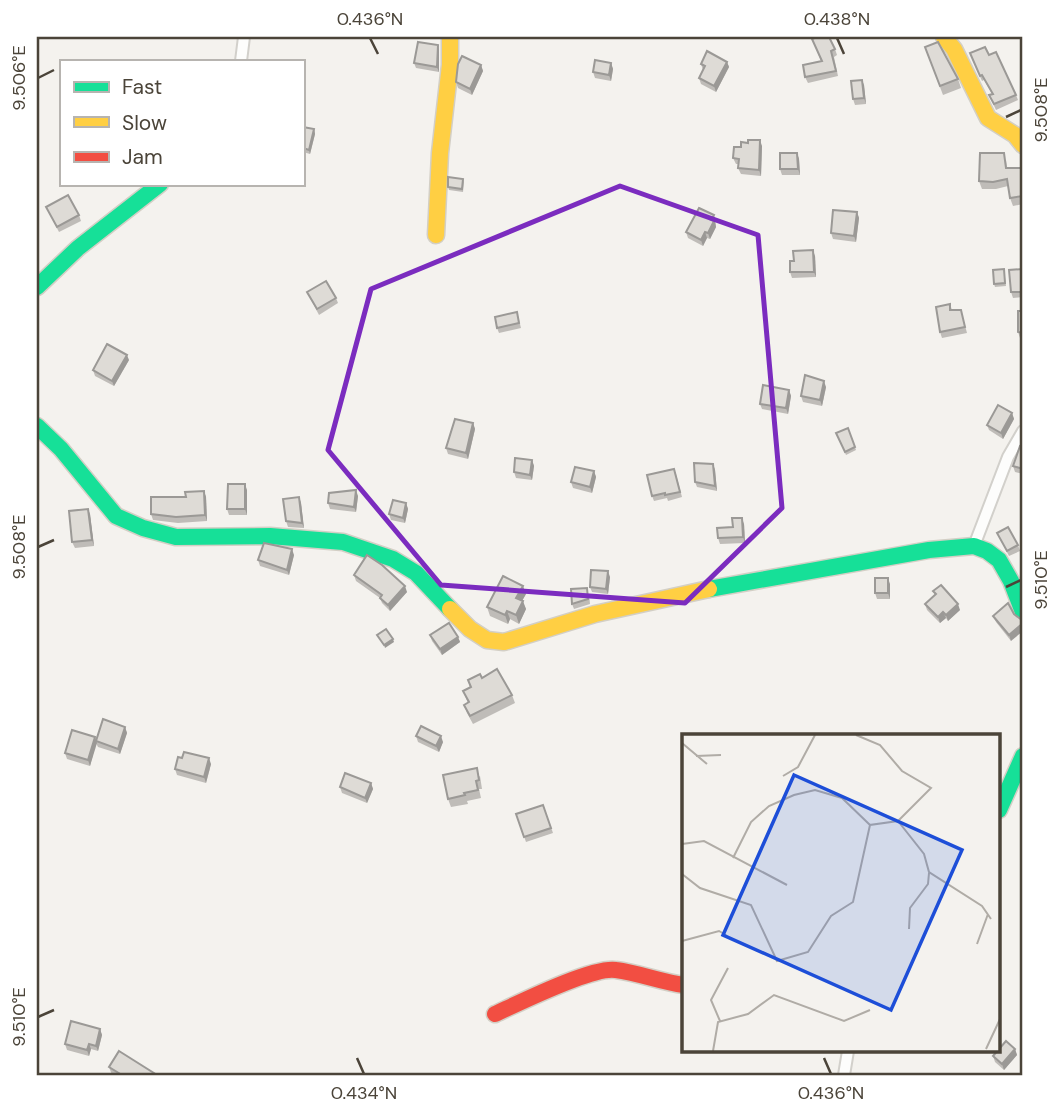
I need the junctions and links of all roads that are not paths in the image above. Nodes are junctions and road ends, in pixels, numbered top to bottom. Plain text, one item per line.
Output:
1 (244, 37) edge
2 (450, 37) edge
3 (944, 37) edge
4 (241, 60) edge
5 (1023, 145) edge
6 (158, 186) edge
7 (436, 235) dead end
8 (37, 287) edge
9 (37, 426) edge
10 (1023, 431) edge
11 (974, 545) junction
12 (1023, 611) edge
13 (1023, 756) edge
14 (1000, 808) edge
15 (682, 985) edge
16 (495, 1014) dead end
17 (848, 1052) edge
18 (844, 1075) edge

1 - 4 street
2 - 7 street
3 - 5 street
6 - 8 street
9 - 11 street
10 - 11 street
11 - 12 street
13 - 14 street
15 - 16 street
17 - 18 street

